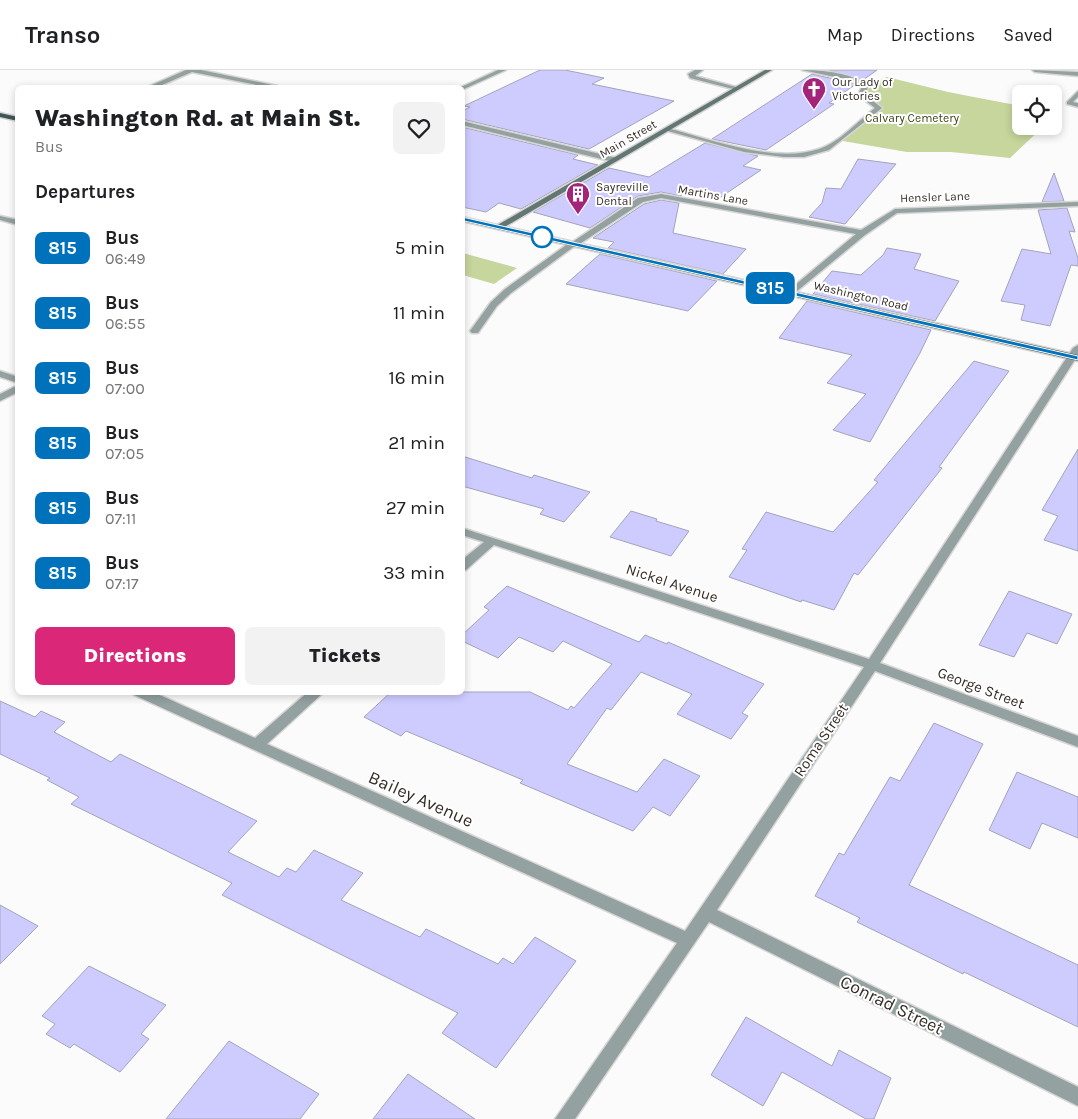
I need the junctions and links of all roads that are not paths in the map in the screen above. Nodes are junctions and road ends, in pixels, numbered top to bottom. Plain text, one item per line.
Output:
1 (191, 70) edge
2 (503, 70) edge
3 (700, 70) edge
4 (769, 70) edge
5 (805, 70) edge
6 (1034, 70) edge
7 (1078, 74) edge
8 (155, 85) edge
9 (268, 85) edge
10 (465, 87) edge
11 (737, 88) junction
12 (1078, 93) edge
13 (1078, 105) edge
14 (0, 115) edge
15 (15, 118) edge
16 (465, 124) edge
17 (667, 130) junction
18 (614, 160) junction
19 (1078, 204) edge
20 (0, 218) edge
21 (465, 220) edge
22 (15, 222) edge
23 (498, 227) junction
24 (862, 233) junction
25 (572, 245) junction
26 (791, 293) junction
27 (474, 331) dead end
28 (1076, 354) edge
29 (0, 374) edge
30 (15, 379) edge
31 (15, 390) edge
32 (0, 398) edge
33 (465, 532) edge
34 (492, 541) junction
35 (465, 564) edge
36 (872, 665) junction
37 (146, 695) edge
38 (314, 695) edge
39 (1078, 742) edge
40 (256, 745) junction
41 (706, 912) junction
42 (688, 940) junction
43 (1078, 1097) edge
44 (564, 1119) edge

1 - 8 street
1 - 9 street
2 - 10 street
3 - 11 street
4 - 11 main road, Main Street
5 - 17 street
6 - 7 street
11 - 17 main road, Main Street
12 - 13 street
14 - 15 main road
16 - 18 street
17 - 18 main road, Main Street
18 - 23 main road, Main Street
19 - 24 street, Hensler Lane
20 - 22 street
21 - 23 main road, Washington Road
23 - 25 main road, Washington Road
24 - 25 street, Martins Lane
24 - 26 street, Hensler Lane
25 - 26 main road, Washington Road
25 - 27 street, Martins Lane
26 - 28 main road, Washington Road
28 - 36 street, Roma Street
29 - 30 street
31 - 32 street
33 - 34 street, Nickel Avenue
34 - 35 street
34 - 36 street, Nickel Avenue
36 - 39 street, George Street
36 - 41 street, Roma Street
37 - 40 street, Bailey Avenue
38 - 40 street
40 - 42 street, Bailey Avenue
41 - 42 street, Roma Street
41 - 43 street, Conrad Street
42 - 44 street, Roma Street

